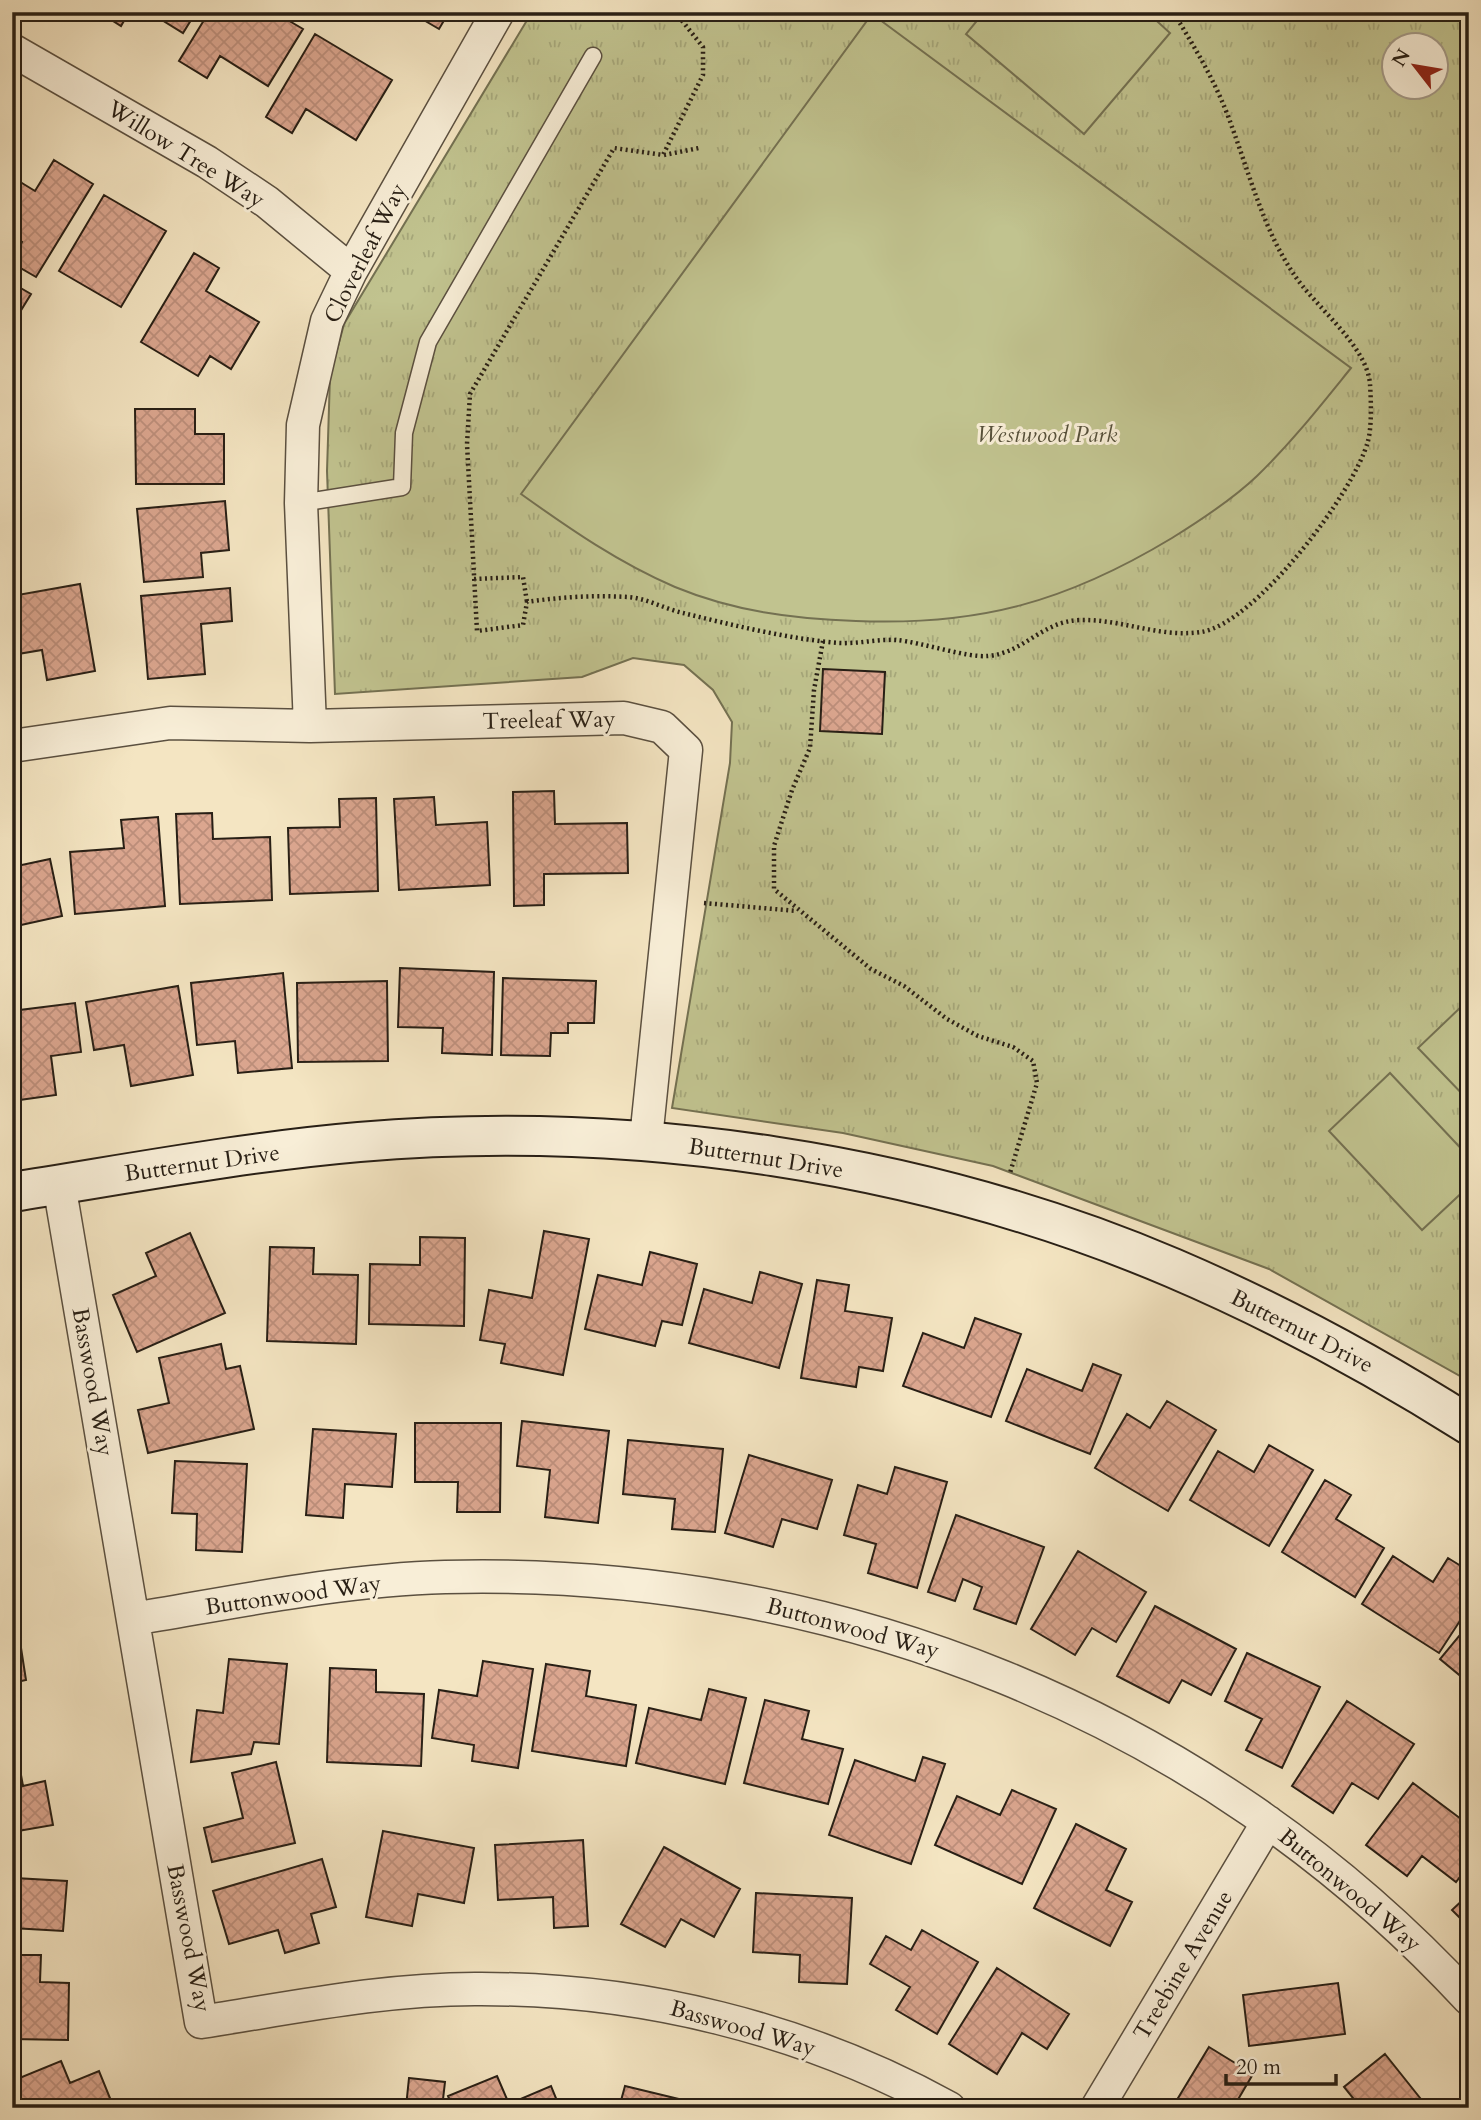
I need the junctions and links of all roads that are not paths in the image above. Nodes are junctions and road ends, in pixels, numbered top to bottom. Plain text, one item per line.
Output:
1 (498, 12) edge
2 (12, 50) edge
3 (593, 56) dead end
4 (351, 271) junction
5 (301, 503) junction
6 (310, 726) junction
7 (12, 746) edge
8 (646, 1139) junction
9 (59, 1184) junction
10 (12, 1192) edge
11 (1469, 1425) edge
12 (133, 1619) junction
13 (1268, 1822) junction
14 (1469, 1999) edge
15 (949, 2108) edge
16 (1097, 2108) edge

1 - 4 street, Cloverleaf Way
2 - 4 street, Willow Tree Way
3 - 5 lane
4 - 5 street, Cloverleaf Way
5 - 6 street, Cloverleaf Way
6 - 7 street, Treeleaf Way
6 - 8 street, Treeleaf Way
8 - 9 street, Butternut Drive
8 - 11 street, Butternut Drive
9 - 10 street, Butternut Drive
9 - 12 street, Basswood Way
12 - 13 street, Buttonwood Way
12 - 15 street, Basswood Way
13 - 14 street, Buttonwood Way
13 - 16 street, Treebine Avenue

